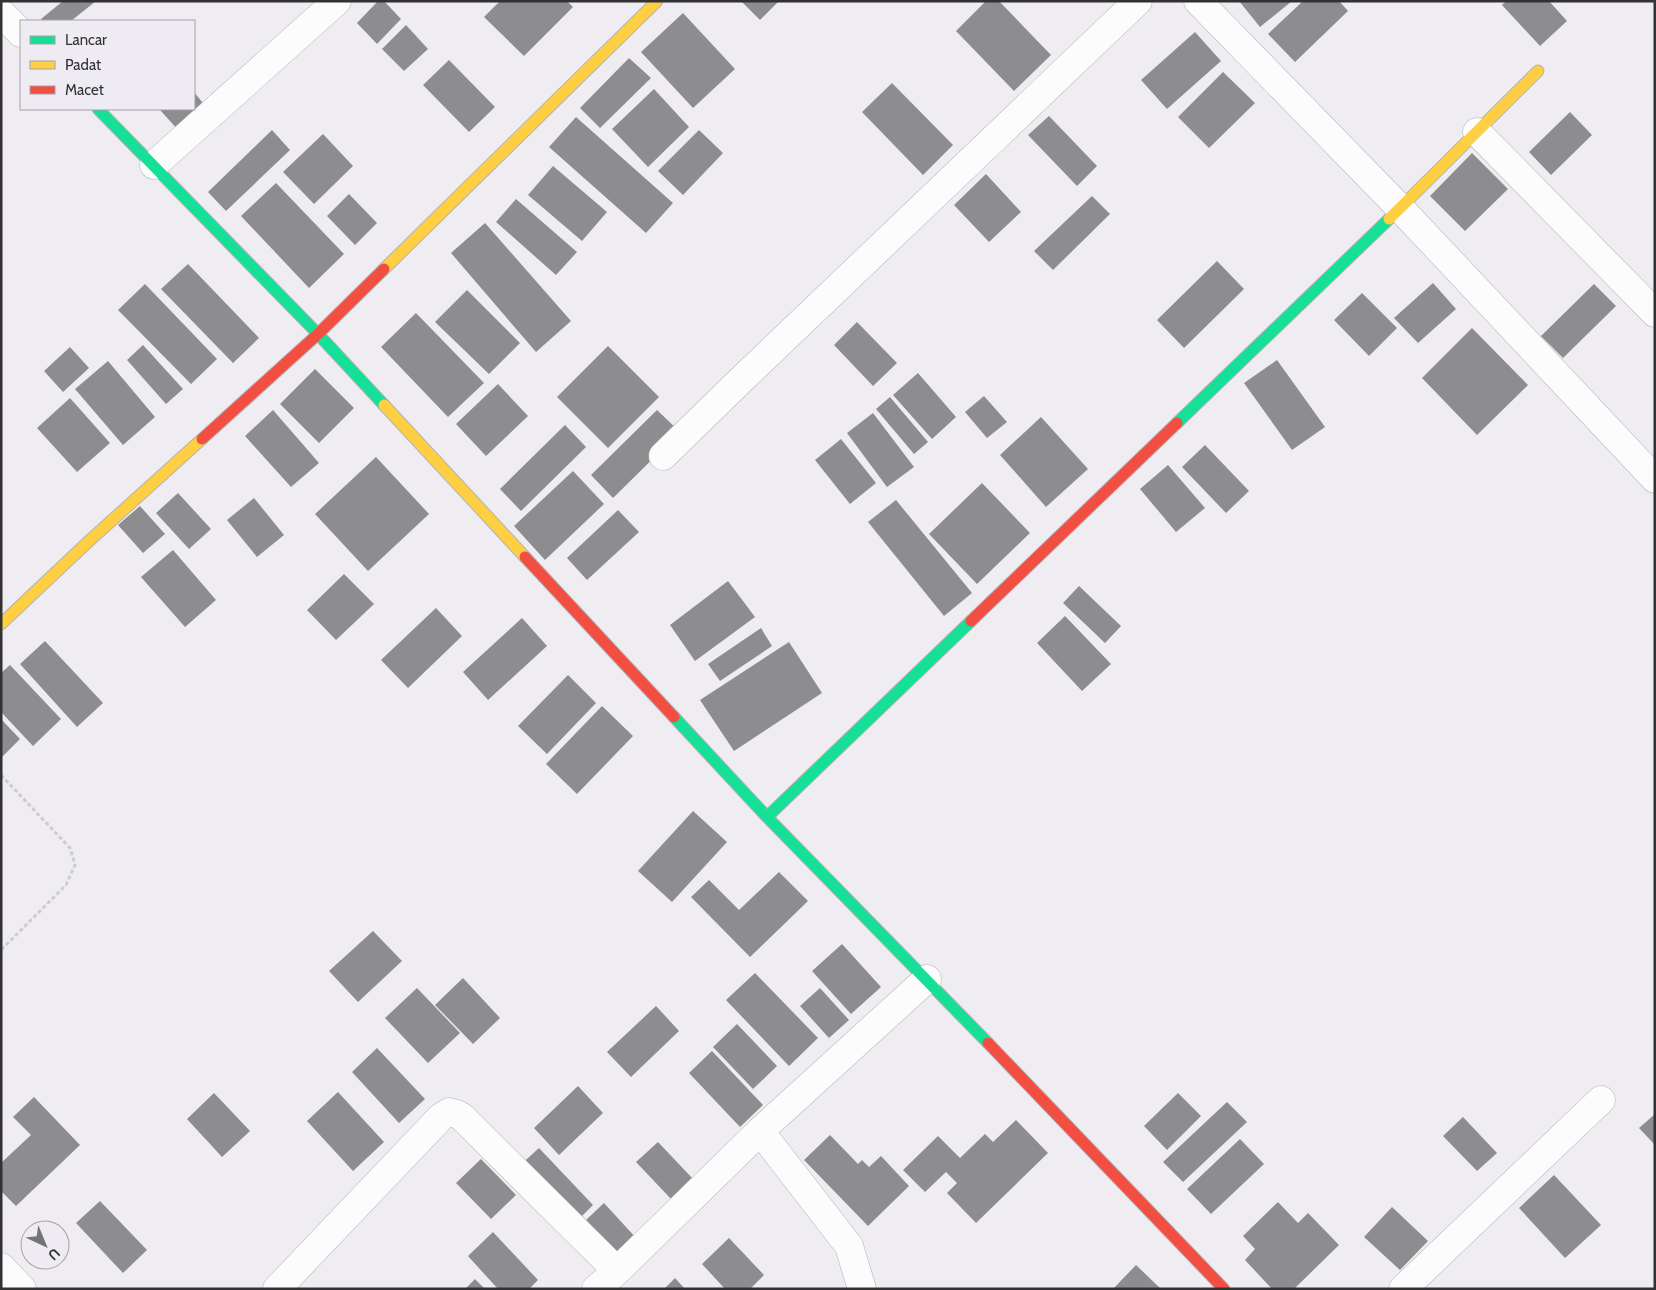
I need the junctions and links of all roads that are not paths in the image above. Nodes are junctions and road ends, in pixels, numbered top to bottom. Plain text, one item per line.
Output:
1 (337, 1) edge
2 (657, 1) edge
3 (1138, 1) edge
4 (1198, 1) edge
5 (1, 13) edge
6 (20, 32) edge
7 (1538, 71) dead end
8 (99, 110) edge
9 (1477, 132) junction
10 (154, 165) junction
11 (1400, 208) junction
12 (1655, 313) edge
13 (318, 334) junction
14 (663, 456) dead end
15 (1655, 479) edge
16 (1, 624) edge
17 (767, 816) junction
18 (927, 979) junction
19 (1601, 1100) dead end
20 (760, 1132) junction
21 (1, 1267) edge
22 (617, 1271) junction
23 (859, 1280) edge
24 (22, 1289) edge
25 (277, 1289) edge
26 (596, 1289) edge
27 (1224, 1289) edge
28 (1403, 1289) edge

1 - 10 street
2 - 13 street
3 - 14 street
4 - 11 street
5 - 6 street
7 - 9 street
8 - 10 street
9 - 11 street
9 - 12 street
10 - 13 street
11 - 15 street
11 - 17 street
13 - 16 street
13 - 17 street
17 - 18 street
18 - 20 street
18 - 27 street
19 - 28 street
20 - 22 street
20 - 23 street
21 - 24 street
22 - 25 street
22 - 26 street

